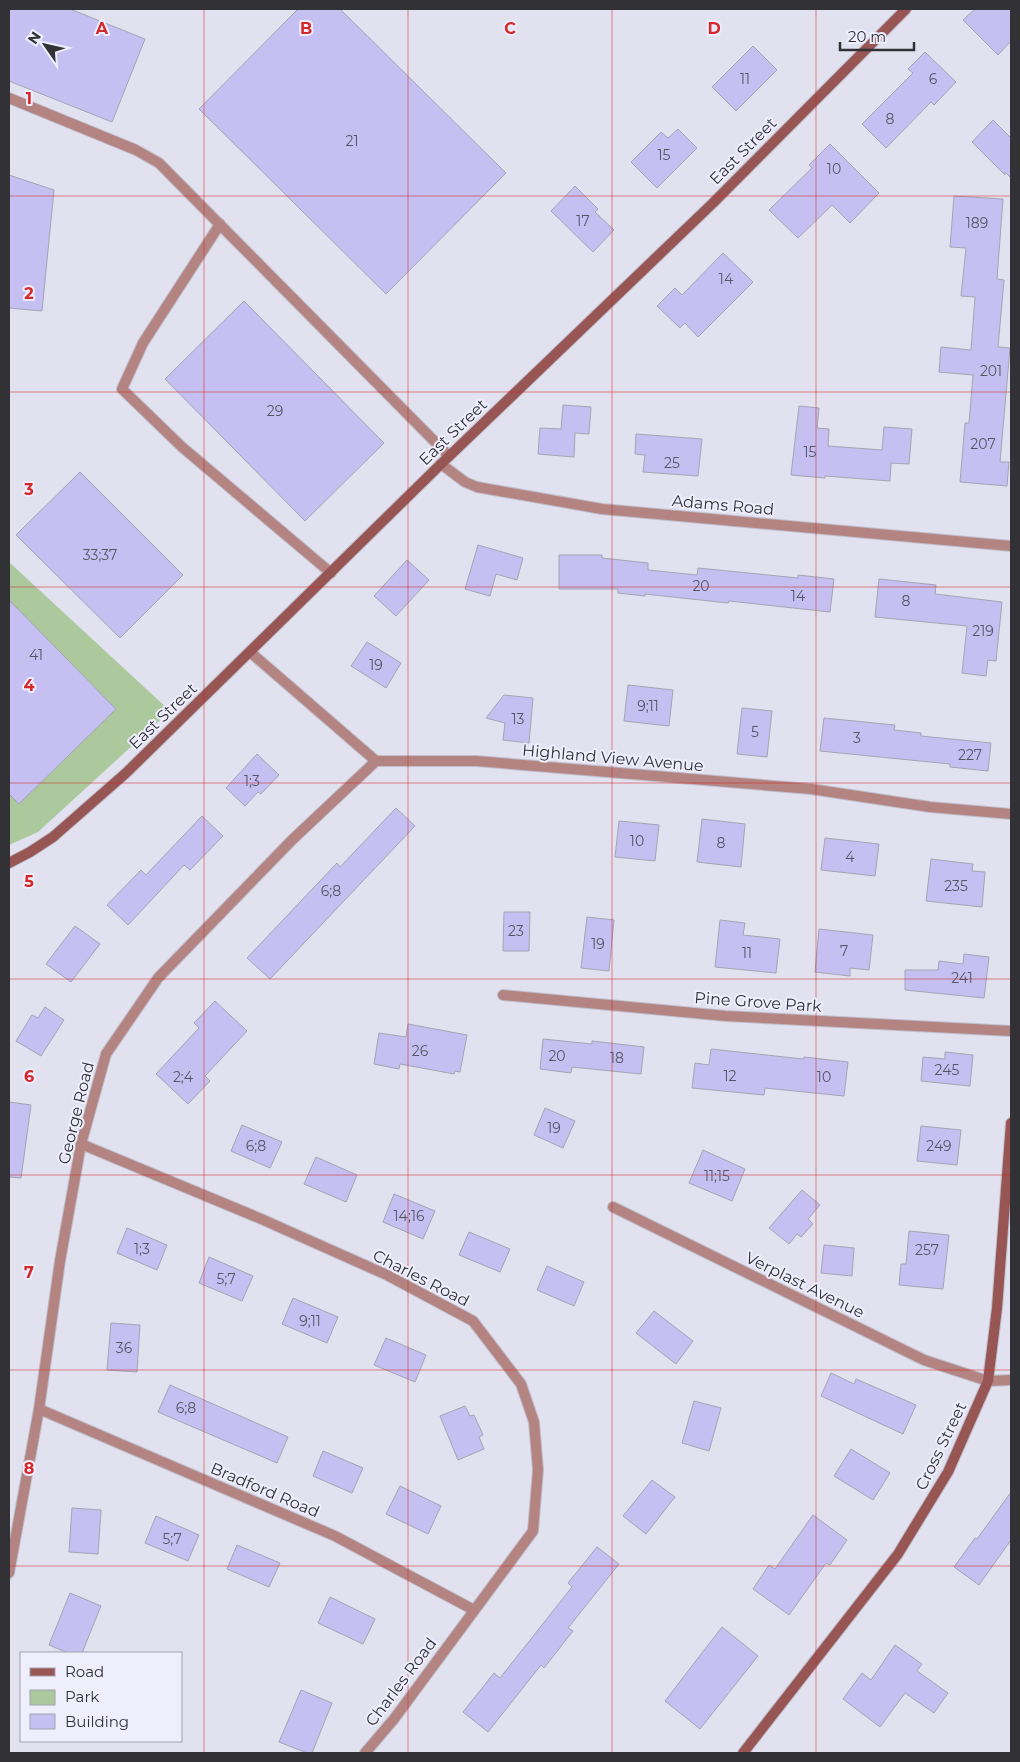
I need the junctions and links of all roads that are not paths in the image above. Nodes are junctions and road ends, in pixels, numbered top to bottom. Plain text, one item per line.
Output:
1 (906, 9) edge
2 (9, 98) edge
3 (220, 224) junction
4 (450, 456) junction
5 (441, 464) junction
6 (1011, 546) edge
7 (331, 573) junction
8 (250, 652) junction
9 (376, 761) junction
10 (1011, 814) edge
11 (9, 864) edge
12 (503, 995) dead end
13 (1011, 1031) edge
14 (1011, 1123) edge
15 (81, 1144) junction
16 (612, 1207) dead end
17 (1011, 1380) edge
18 (988, 1381) junction
19 (39, 1408) junction
20 (9, 1573) edge
21 (474, 1610) junction
22 (365, 1753) edge
23 (743, 1753) edge

1 - 4 street, East Street
2 - 3 street
3 - 4 street
3 - 7 street
4 - 5 street, East Street
5 - 6 street, Adams Road
5 - 7 street, East Street
7 - 8 street, East Street
8 - 9 street
8 - 11 street, East Street
9 - 10 street, Highland View Avenue
9 - 15 street, George Road
12 - 13 street, Pine Grove Park
14 - 18 street, Cross Street
15 - 19 street, George Road
15 - 21 street, Charles Road
16 - 18 street, Verplast Avenue
17 - 18 street
18 - 23 street, Cross Street
19 - 20 street, George Road
19 - 21 street, Bradford Road
21 - 22 street, Charles Road

